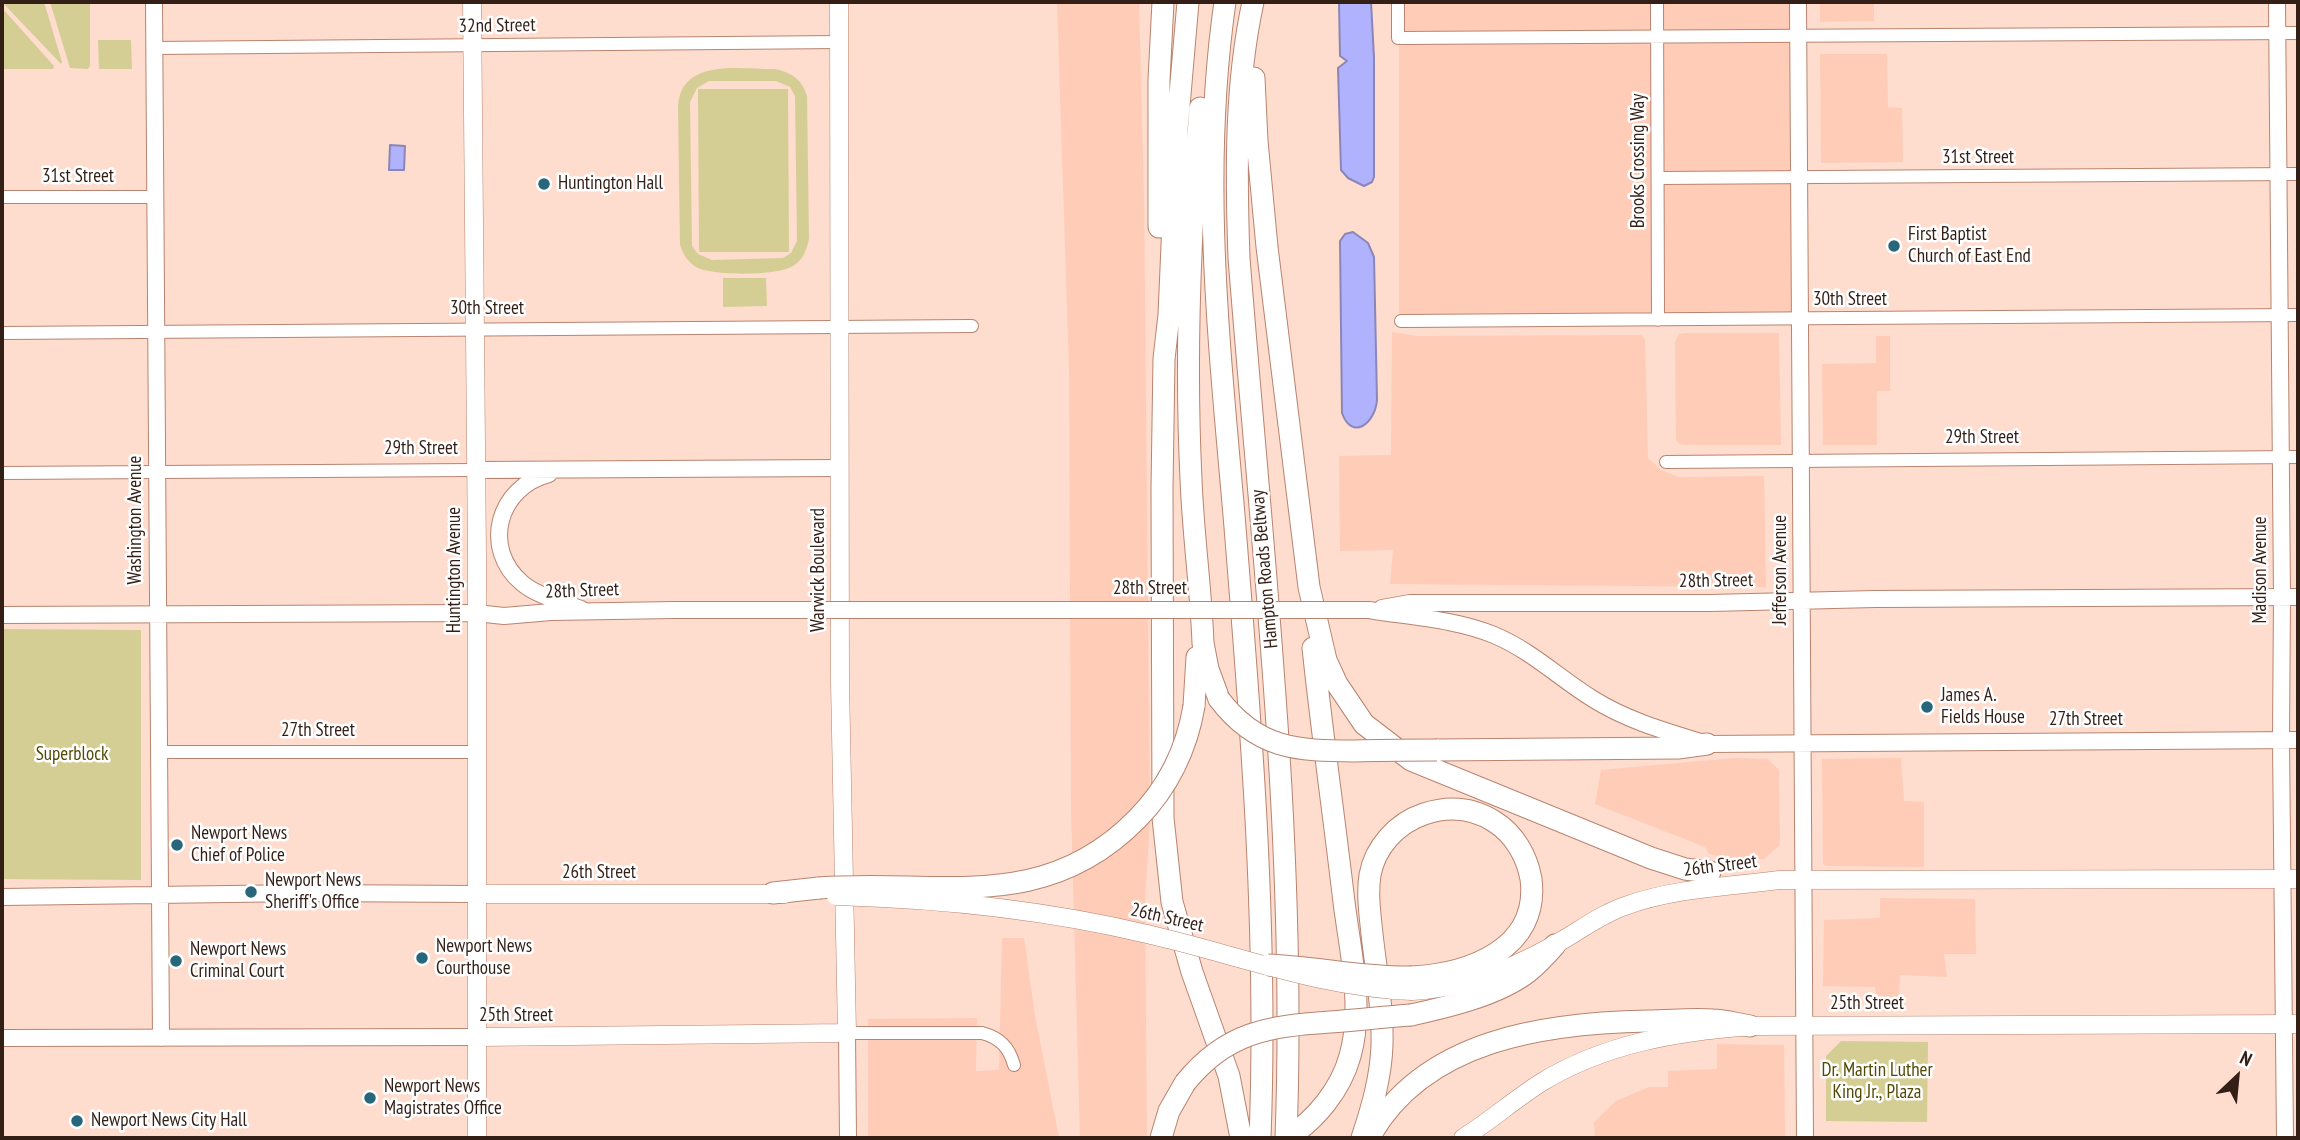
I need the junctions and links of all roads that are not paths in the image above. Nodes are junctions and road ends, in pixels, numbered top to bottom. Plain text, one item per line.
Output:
1 (154, 2) edge
2 (472, 2) edge
3 (839, 2) edge
4 (1163, 2) edge
5 (1188, 2) edge
6 (1212, 2) edge
7 (1225, 2) edge
8 (1255, 2) edge
9 (1398, 2) edge
10 (1657, 2) edge
11 (1798, 2) edge
12 (2277, 2) edge
13 (2277, 33) junction
14 (2298, 33) edge
15 (1798, 36) junction
16 (1658, 37) junction
17 (839, 42) junction
18 (473, 46) junction
19 (154, 48) junction
20 (2278, 174) junction
21 (2298, 174) edge
22 (1658, 178) junction
23 (1799, 178) junction
24 (2, 197) edge
25 (155, 197) junction
26 (2298, 315) edge
27 (2280, 316) junction
28 (1800, 319) junction
29 (1658, 320) junction
30 (1401, 321) dead end
31 (840, 326) junction
32 (972, 326) dead end
33 (474, 328) junction
34 (156, 331) junction
35 (2, 333) edge
36 (1164, 359) junction
37 (2281, 457) junction
38 (2298, 457) edge
39 (1801, 461) junction
40 (1666, 462) dead end
41 (840, 467) junction
42 (568, 469) junction
43 (475, 470) junction
44 (157, 472) junction
45 (2, 473) edge
46 (1309, 587) junction
47 (1198, 588) junction
48 (2290, 597) edge
49 (1802, 601) junction
50 (1369, 610) junction
51 (586, 611) junction
52 (476, 613) junction
53 (2, 615) edge
54 (158, 615) junction
55 (2281, 740) junction
56 (2298, 740) edge
57 (1707, 744) junction
58 (1803, 744) junction
59 (159, 752) junction
60 (476, 752) junction
61 (1710, 872) joint
62 (2291, 879) edge
63 (1779, 880) junction
64 (1803, 881) junction
65 (819, 892) junction
66 (773, 893) joint
67 (477, 894) junction
68 (160, 896) junction
69 (2, 897) edge
70 (1555, 945) junction
71 (1268, 965) joint
72 (1412, 984) junction
73 (2291, 1024) edge
74 (1804, 1025) junction
75 (1750, 1026) junction
76 (848, 1033) junction
77 (478, 1037) junction
78 (2, 1038) edge
79 (161, 1038) junction
80 (1014, 1065) dead end
81 (477, 1138) edge
82 (848, 1138) edge
83 (1161, 1138) edge
84 (1241, 1138) edge
85 (1260, 1138) edge
86 (1286, 1138) edge
87 (1362, 1138) edge
88 (1368, 1138) edge
89 (1463, 1138) edge
90 (1805, 1138) edge
91 (2285, 1138) edge

1 - 19 main road, Washington Avenue
2 - 18 main road, Huntington Avenue
3 - 17 main road, Warwick Boulevard
4 - 36 highway
5 - 36 highway
6 - 47 highway
7 - 85 highway, Hampton Roads Beltway
8 - 46 highway
8 - 86 highway, Hampton Roads Beltway
9 - 16 street
10 - 16 street, Brooks Crossing Way
11 - 15 main road, Jefferson Avenue
12 - 13 main road, Madison Avenue
13 - 14 street
13 - 15 street
13 - 20 main road, Madison Avenue
15 - 16 street
15 - 23 main road, Jefferson Avenue
16 - 22 street, Brooks Crossing Way
17 - 18 street, 32nd Street
17 - 31 main road, Warwick Boulevard
18 - 19 street, 32nd Street
18 - 33 main road, Huntington Avenue
19 - 25 main road, Washington Avenue
20 - 21 street, 31st Street
20 - 23 street, 31st Street
20 - 27 main road, Madison Avenue
22 - 23 street, 31st Street
22 - 29 street, Brooks Crossing Way
23 - 28 main road, Jefferson Avenue
24 - 25 street, 31st Street
25 - 34 main road, Washington Avenue
26 - 27 street, 30th Street
27 - 28 street, 30th Street
27 - 37 main road, Madison Avenue
28 - 29 street, 30th Street
28 - 39 main road, Jefferson Avenue
29 - 30 street, 30th Street
31 - 32 street, 30th Street
31 - 33 street, 30th Street
31 - 41 main road, Warwick Boulevard
33 - 34 street, 30th Street
33 - 43 main road, Huntington Avenue
34 - 35 street, 30th Street
34 - 44 main road, Washington Avenue
36 - 84 highway
37 - 38 street, 29th Street
37 - 39 street, 29th Street
37 - 48 main road, Madison Avenue
39 - 40 street, 29th Street
39 - 49 main road, Jefferson Avenue
41 - 42 main road, 29th Street
41 - 76 main road, Warwick Boulevard
42 - 43 main road, 29th Street
42 - 51 main road
43 - 44 street, 29th Street
43 - 52 main road, Huntington Avenue
44 - 45 street, 29th Street
44 - 54 main road, Washington Avenue
46 - 61 highway
46 - 86 highway
47 - 57 highway, bridge
47 - 65 highway, bridge
48 - 49 main road, 28th Street
48 - 55 main road, Madison Avenue
49 - 50 main road, 28th Street
49 - 58 main road, Jefferson Avenue
50 - 51 main road, 28th Street, bridge
50 - 57 main road, 27th Street
51 - 52 main road, 28th Street
52 - 54 main road, 28th Street
52 - 60 main road, Huntington Avenue
53 - 54 main road, 28th Street
54 - 59 main road, Washington Avenue
55 - 56 main road, 27th Street
55 - 58 main road, 27th Street
55 - 62 main road, Madison Avenue
57 - 58 main road, 27th Street
58 - 64 main road, Jefferson Avenue
59 - 60 street, 27th Street
59 - 68 main road, Washington Avenue
60 - 67 main road, Huntington Avenue
61 - 63 main road
62 - 64 main road, 26th Street
62 - 73 main road, Madison Avenue
63 - 64 main road, 26th Street
63 - 70 main road, 26th Street
64 - 74 main road, Jefferson Avenue
65 - 66 highway
65 - 71 main road, 26th Street, bridge
66 - 67 main road, 26th Street
67 - 68 main road, 26th Street
67 - 77 main road, Huntington Avenue
68 - 69 main road, 26th Street
68 - 79 main road, Washington Avenue
70 - 72 main road, 26th Street
70 - 83 highway, bridge
71 - 72 highway, bridge
72 - 87 highway
73 - 74 main road, 25th Street
73 - 91 main road, Madison Avenue
74 - 75 main road, 25th Street
74 - 90 main road, Jefferson Avenue
75 - 88 highway
75 - 89 main road, 25th Street
76 - 77 main road, 25th Street
76 - 80 street, 25th Street
76 - 82 main road, Warwick Boulevard
77 - 79 main road, 25th Street
77 - 81 main road, Huntington Avenue
78 - 79 main road, 25th Street

